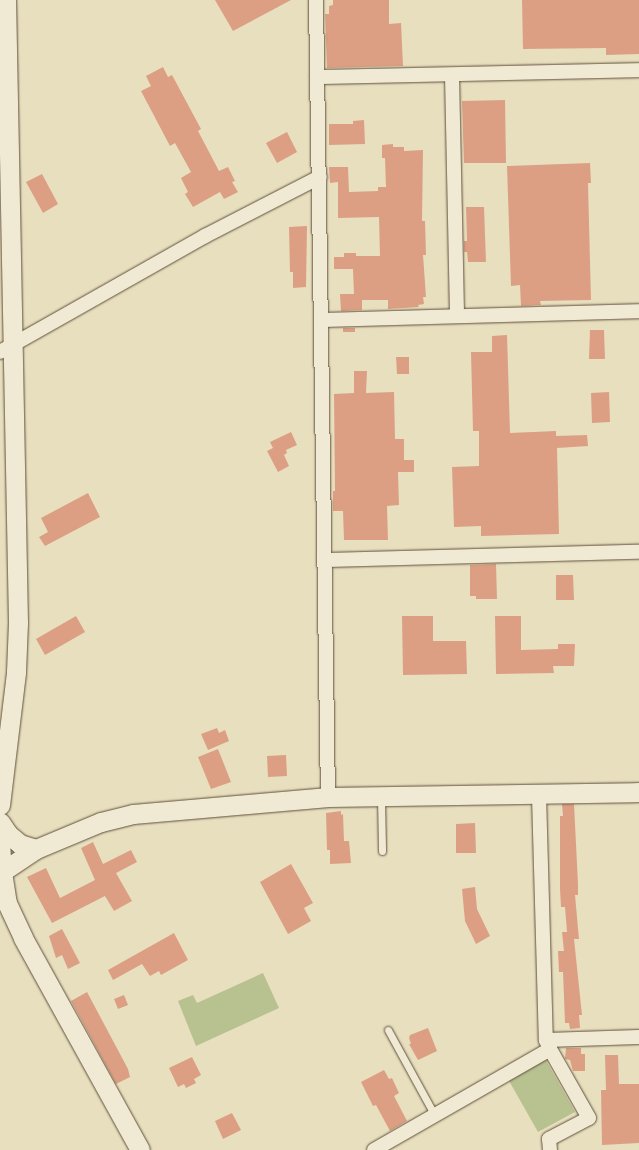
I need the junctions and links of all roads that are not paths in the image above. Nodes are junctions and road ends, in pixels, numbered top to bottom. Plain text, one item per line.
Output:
1 (6, 0) edge
2 (316, 0) edge
3 (639, 70) edge
4 (452, 75) junction
5 (317, 77) junction
6 (320, 177) junction
7 (639, 311) edge
8 (457, 316) junction
9 (321, 320) junction
10 (6, 348) edge
11 (639, 552) edge
12 (325, 560) junction
13 (639, 792) edge
14 (539, 795) junction
15 (328, 797) junction
16 (381, 797) junction
17 (0, 805) edge
18 (0, 822) edge
19 (0, 839) edge
20 (36, 850) junction
21 (382, 851) dead end
22 (1, 873) edge
23 (388, 1030) dead end
24 (639, 1037) edge
25 (548, 1044) junction
26 (435, 1116) junction
27 (140, 1150) edge
28 (374, 1150) edge
29 (550, 1150) edge

1 - 10 street
2 - 5 street
3 - 4 street
4 - 5 street
4 - 8 street
5 - 6 street
6 - 9 street
6 - 10 street
7 - 8 street
8 - 9 street
9 - 12 street
10 - 17 street
11 - 12 street
12 - 15 street
13 - 14 street
14 - 16 street
14 - 25 street
15 - 16 street
15 - 20 street
16 - 21 lane
18 - 20 street
19 - 22 street
20 - 22 street
22 - 27 street
23 - 26 lane
24 - 25 street
25 - 26 street
25 - 29 street
26 - 28 street

